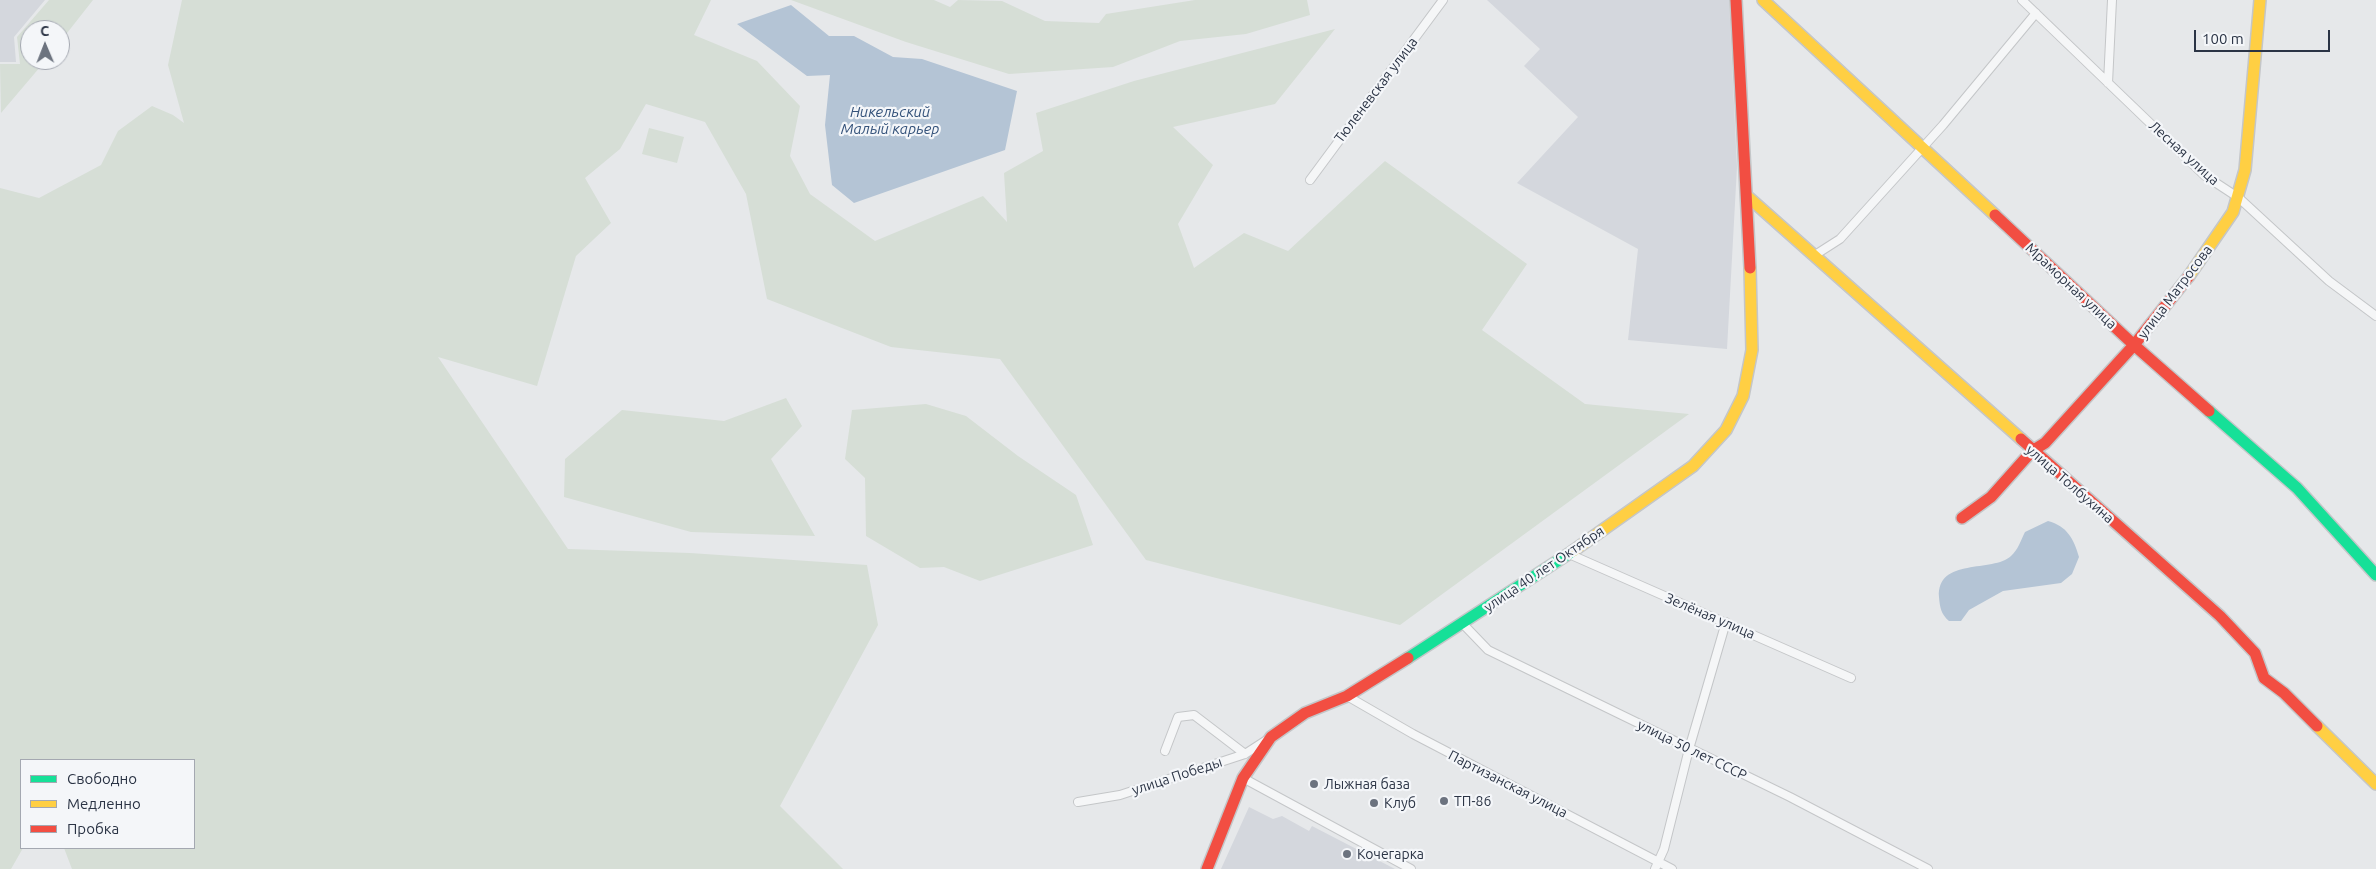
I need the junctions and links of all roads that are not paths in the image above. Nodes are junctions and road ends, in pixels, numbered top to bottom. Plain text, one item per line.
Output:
1 (1443, 0) edge
2 (1736, 0) edge
3 (1763, 0) edge
4 (2022, 0) edge
5 (2112, 0) edge
6 (2260, 0) edge
7 (2036, 13) junction
8 (2108, 83) junction
9 (1922, 147) junction
10 (1310, 180) dead end
11 (1747, 196) junction
12 (2239, 198) junction
13 (1815, 254) junction
14 (2376, 316) edge
15 (2134, 345) junction
16 (2032, 451) junction
17 (1962, 518) dead end
18 (1569, 554) junction
19 (2376, 575) edge
20 (1726, 622) junction
21 (1463, 624) junction
22 (1851, 678) dead end
23 (1347, 696) junction
24 (1271, 737) junction
25 (1689, 749) junction
26 (1165, 750) dead end
27 (1245, 754) junction
28 (1243, 778) junction
29 (2376, 784) edge
30 (1078, 802) dead end
31 (1657, 866) edge
32 (1207, 869) edge
33 (1412, 869) edge
34 (1672, 869) edge
35 (1928, 869) edge

1 - 10 street, Тюленевская улица
2 - 11 street, улица 40 лет Октября
3 - 9 street, Мраморная улица
4 - 7 street, Лесная улица
5 - 8 street
6 - 12 street, улица Матросова
7 - 8 street, Лесная улица
7 - 9 street
8 - 12 street, Лесная улица
9 - 13 street
9 - 15 street, Мраморная улица
11 - 13 street, улица Толбухина
11 - 18 street, улица 40 лет Октября
12 - 14 street, Лесная улица
12 - 15 street, улица Матросова
13 - 16 street, улица Толбухина
15 - 16 street, улица Матросова
15 - 19 street, Мраморная улица
16 - 17 street, улица Матросова
16 - 29 street, улица Толбухина
18 - 20 street, Зелёная улица
18 - 21 street, улица 40 лет Октября
20 - 22 street, Зелёная улица
20 - 25 street
21 - 23 street, улица 40 лет Октября
21 - 25 street, улица 50 лет СССР
23 - 24 street, улица 40 лет Октября
23 - 31 street, Партизанская улица
24 - 27 street, улица Победы
24 - 28 street, улица 40 лет Октября
25 - 31 street
25 - 35 street, улица 50 лет СССР
26 - 27 street
27 - 30 street, улица Победы
28 - 32 street, улица 40 лет Октября
28 - 33 street
31 - 34 street, Партизанская улица

